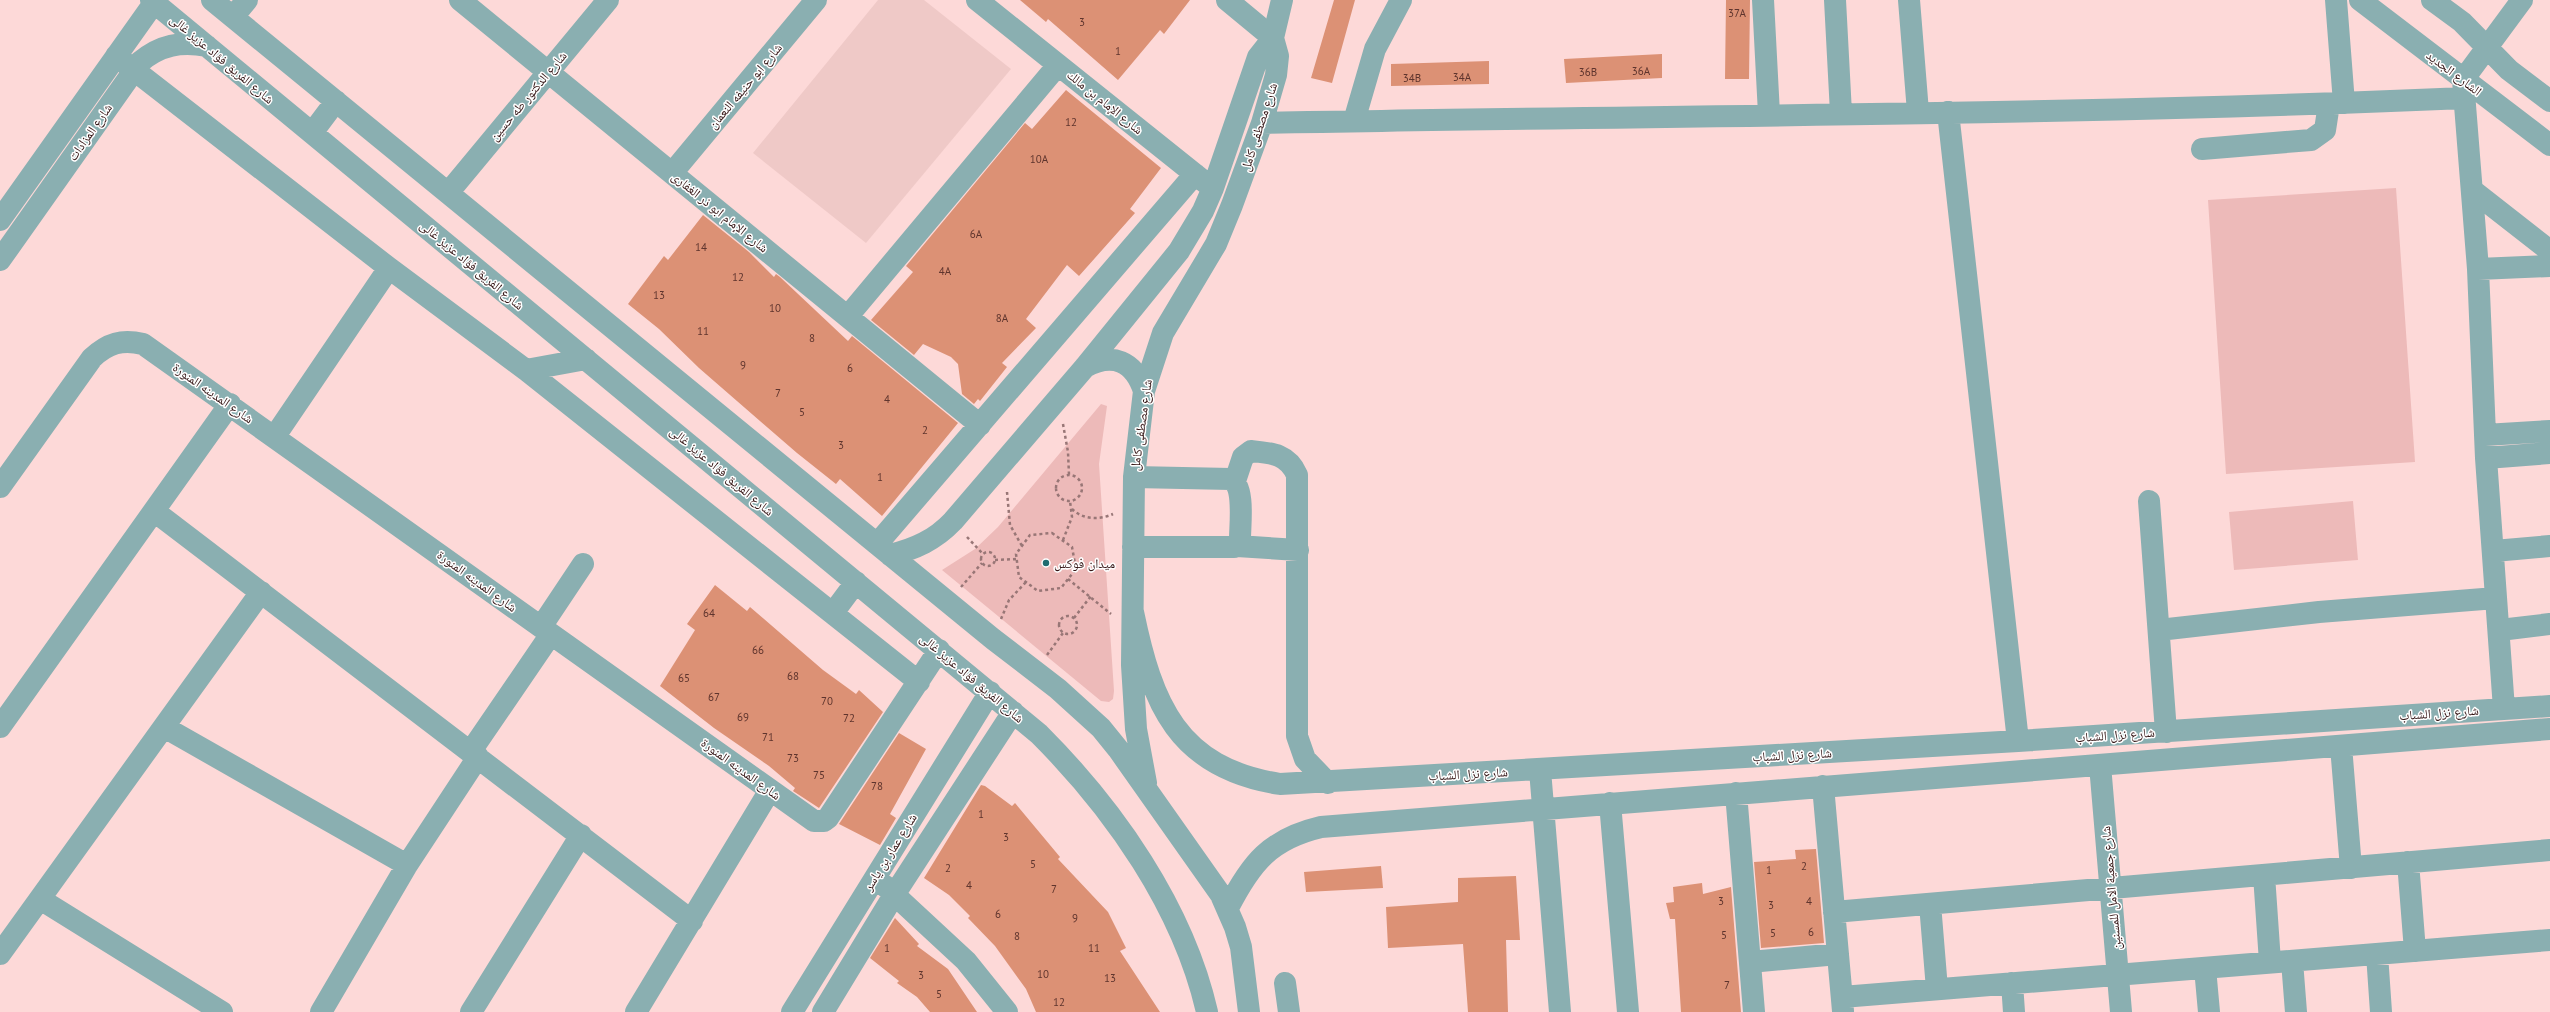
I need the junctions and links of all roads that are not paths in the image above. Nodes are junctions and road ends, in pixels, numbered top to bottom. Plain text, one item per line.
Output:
1 (212, 0) edge
2 (247, 0) edge
3 (460, 0) edge
4 (608, 0) edge
5 (816, 0) edge
6 (977, 0) edge
7 (1227, 0) edge
8 (1282, 0) edge
9 (1401, 0) edge
10 (1763, 0) edge
11 (1834, 0) edge
12 (1909, 0) edge
13 (2336, 0) edge
14 (2360, 0) edge
15 (2432, 0) edge
16 (2522, 0) edge
17 (152, 2) edge
18 (233, 17) junction
19 (1273, 38) junction
20 (207, 46) junction
21 (2487, 48) junction
22 (116, 56) junction
23 (1058, 65) junction
24 (133, 70) junction
25 (549, 72) junction
26 (2464, 89) junction
27 (336, 101) junction
28 (2550, 101) edge
29 (2336, 104) junction
30 (1918, 112) junction
31 (1948, 112) junction
32 (1841, 113) junction
33 (1769, 114) junction
34 (1354, 121) junction
35 (1262, 123) junction
36 (312, 133) junction
37 (2550, 145) edge
38 (2202, 149) dead end
39 (673, 172) junction
40 (1195, 174) junction
41 (1212, 188) junction
42 (2472, 190) junction
43 (448, 193) junction
44 (1232, 205) junction
45 (0, 220) edge
46 (2550, 251) edge
47 (0, 260) edge
48 (2550, 266) edge
49 (389, 268) junction
50 (2478, 269) junction
51 (848, 316) junction
52 (586, 359) junction
53 (1085, 367) junction
54 (526, 370) junction
55 (1144, 391) junction
56 (230, 404) junction
57 (980, 425) junction
58 (2550, 431) edge
59 (2485, 435) junction
60 (275, 436) junction
61 (2550, 453) edge
62 (2486, 458) junction
63 (1134, 477) junction
64 (1235, 481) junction
65 (0, 487) edge
66 (2148, 502) dead end
67 (154, 511) junction
68 (1237, 546) junction
69 (2550, 546) edge
70 (1133, 547) junction
71 (883, 550) junction
72 (1298, 550) junction
73 (2494, 551) junction
74 (583, 564) dead end
75 (856, 582) junction
76 (261, 592) junction
77 (2496, 598) junction
78 (832, 613) junction
79 (1133, 622) junction
80 (2550, 624) edge
81 (546, 630) junction
82 (2159, 630) junction
83 (2500, 630) junction
84 (939, 650) junction
85 (919, 682) junction
86 (990, 692) junction
87 (2550, 706) edge
88 (2504, 709) junction
89 (1013, 712) junction
90 (2264, 725) junction
91 (164, 727) junction
92 (0, 728) edge
93 (2550, 729) edge
94 (2166, 732) junction
95 (2018, 742) junction
96 (2341, 746) junction
97 (2265, 751) junction
98 (475, 754) junction
99 (2100, 765) junction
100 (1540, 770) junction
101 (1328, 782) junction
102 (1823, 786) junction
103 (770, 790) junction
104 (1148, 792) junction
105 (1736, 793) junction
106 (1610, 803) junction
107 (1544, 808) junction
108 (581, 835) junction
109 (2550, 850) edge
110 (2408, 862) junction
111 (408, 865) junction
112 (2351, 868) junction
113 (2264, 875) junction
114 (874, 876) junction
115 (2111, 888) junction
116 (894, 895) junction
117 (40, 899) junction
118 (1930, 904) junction
119 (1228, 908) junction
120 (1834, 912) junction
121 (692, 921) junction
122 (2550, 940) edge
123 (2415, 950) junction
124 (0, 954) edge
125 (1838, 954) junction
126 (2377, 954) junction
127 (2292, 960) junction
128 (1750, 962) junction
129 (2270, 962) junction
130 (2205, 968) junction
131 (2118, 975) junction
132 (1284, 983) dead end
133 (2012, 983) junction
134 (1937, 989) junction
135 (1842, 1004) edge
136 (222, 1012) edge
137 (321, 1012) edge
138 (471, 1012) edge
139 (636, 1012) edge
140 (792, 1012) edge
141 (823, 1012) edge
142 (1007, 1012) edge
143 (1207, 1012) edge
144 (1249, 1012) edge
145 (1289, 1012) edge
146 (1560, 1012) edge
147 (1628, 1012) edge
148 (1754, 1012) edge
149 (2014, 1012) edge
150 (2121, 1012) edge
151 (2209, 1012) edge
152 (2296, 1012) edge
153 (2381, 1012) edge

1 - 18 street
2 - 18 street
3 - 25 street, شارع الإمام ابو ذر الغفارى
4 - 25 street, شارع الدكتور طه حسين
5 - 39 street, شارع ابو حنيفه النعمان
6 - 23 street, شارع الإمام بن مالك
7 - 19 street
8 - 19 street, شارع مصطفى كامل
9 - 34 street
10 - 33 street
11 - 32 street
12 - 30 street
13 - 29 street
14 - 26 street, الشارع الجديد
15 - 21 street
16 - 21 street
17 - 20 street, شارع الفريق فؤاد عزيز غالى
17 - 22 street, شارع المزادات
18 - 27 street
19 - 35 street, شارع مصطفى كامل
19 - 41 street, شارع مصطفى كامل
20 - 24 street, شارع المزادات
20 - 36 street, شارع الفريق فؤاد عزيز غالى
21 - 26 street
21 - 28 street
22 - 24 street
22 - 45 street, شارع المزادات
23 - 40 street, شارع الإمام بن مالك
23 - 51 street
24 - 47 street, شارع المزادات
24 - 49 street
25 - 39 street, شارع الإمام ابو ذر الغفارى
25 - 43 street, شارع الدكتور طه حسين
26 - 29 street
26 - 37 street, الشارع الجديد
26 - 42 street
27 - 36 street
27 - 43 street
29 - 31 street
29 - 38 street
30 - 31 street
30 - 32 street
31 - 95 street
32 - 33 street
33 - 34 street
34 - 35 street
35 - 44 street, شارع مصطفى كامل
36 - 52 street, شارع الفريق فؤاد عزيز غالى
39 - 51 street, شارع الإمام ابو ذر الغفارى
40 - 41 street, شارع الإمام بن مالك
40 - 57 street
41 - 44 street, شارع الإمام بن مالك
41 - 53 street, شارع مصطفى كامل
42 - 46 street
42 - 50 street
43 - 71 street
44 - 55 street, شارع مصطفى كامل
48 - 50 street
49 - 54 street
49 - 60 street
50 - 59 street
51 - 57 street, شارع الإمام ابو ذر الغفارى
52 - 54 street
52 - 75 street, شارع الفريق فؤاد عزيز غالى
53 - 55 street
53 - 71 street, شارع مصطفى كامل
54 - 78 street
55 - 63 street, شارع مصطفى كامل
56 - 60 street, شارع المدينه المنورة
56 - 65 street, شارع المدينه المنورة
56 - 67 street
57 - 71 street
58 - 59 street
59 - 62 street
60 - 81 street, شارع المدينه المنورة
61 - 62 street
62 - 73 street
63 - 64 street
63 - 70 street, شارع مصطفى كامل
64 - 68 street
64 - 72 street
66 - 82 street
67 - 76 street
67 - 92 street
68 - 70 street
68 - 72 street
69 - 73 street
70 - 79 street, شارع مصطفى كامل
71 - 104 street
72 - 101 street
73 - 77 street
74 - 81 street
75 - 78 street
75 - 84 street, شارع الفريق فؤاد عزيز غالى
76 - 91 street
76 - 98 street
77 - 82 street
77 - 83 street
78 - 85 street
79 - 101 street, شارع نزل الشباب
79 - 104 street, شارع مصطفى كامل
80 - 83 street
81 - 98 street
81 - 103 street, شارع المدينه المنورة
82 - 94 street
83 - 88 street
84 - 85 street
84 - 86 street, شارع الفريق فؤاد عزيز غالى
85 - 103 street, شارع المدينه المنورة
86 - 89 street, شارع الفريق فؤاد عزيز غالى
86 - 114 street, شارع عمار بن ياسر
87 - 88 street, شارع نزل الشباب
88 - 90 street, شارع نزل الشباب
89 - 116 street, شارع عمار بن ياسر
89 - 143 street, شارع الفريق فؤاد عزيز غالى
90 - 94 street, شارع نزل الشباب
90 - 97 street
91 - 111 street
91 - 117 street
93 - 96 street, شارع نزل الشباب
94 - 95 street, شارع نزل الشباب
95 - 100 street, شارع نزل الشباب
96 - 97 street, شارع نزل الشباب
96 - 112 street
97 - 99 street, شارع نزل الشباب
98 - 108 street
98 - 111 street
99 - 102 street, شارع نزل الشباب
99 - 115 street, شارع جمعية الامل للمسنين
100 - 101 street, شارع نزل الشباب
100 - 107 street
102 - 105 street, شارع نزل الشباب
102 - 120 street
103 - 121 street
104 - 119 street
105 - 106 street, شارع نزل الشباب
105 - 128 street
106 - 107 street, شارع نزل الشباب
106 - 147 street
107 - 119 street, شارع نزل الشباب
107 - 146 street
108 - 121 street
108 - 138 street
109 - 110 street
110 - 112 street
110 - 123 street
111 - 137 street
112 - 113 street
113 - 115 street
113 - 129 street
114 - 116 street
114 - 140 street, شارع عمار بن ياسر
115 - 118 street
115 - 131 street, شارع جمعية الامل للمسنين
116 - 141 street, شارع عمار بن ياسر
116 - 142 street
117 - 124 street
117 - 136 street
118 - 120 street
118 - 134 street
119 - 144 street
120 - 125 street
121 - 139 street
122 - 123 street
123 - 126 street
125 - 128 street
125 - 135 street
126 - 127 street
126 - 153 street
127 - 129 street
127 - 152 street
128 - 148 street
129 - 130 street
130 - 131 street
130 - 151 street
131 - 133 street
131 - 150 street, شارع جمعية الامل للمسنين
132 - 145 street
133 - 134 street
133 - 149 street
134 - 135 street

